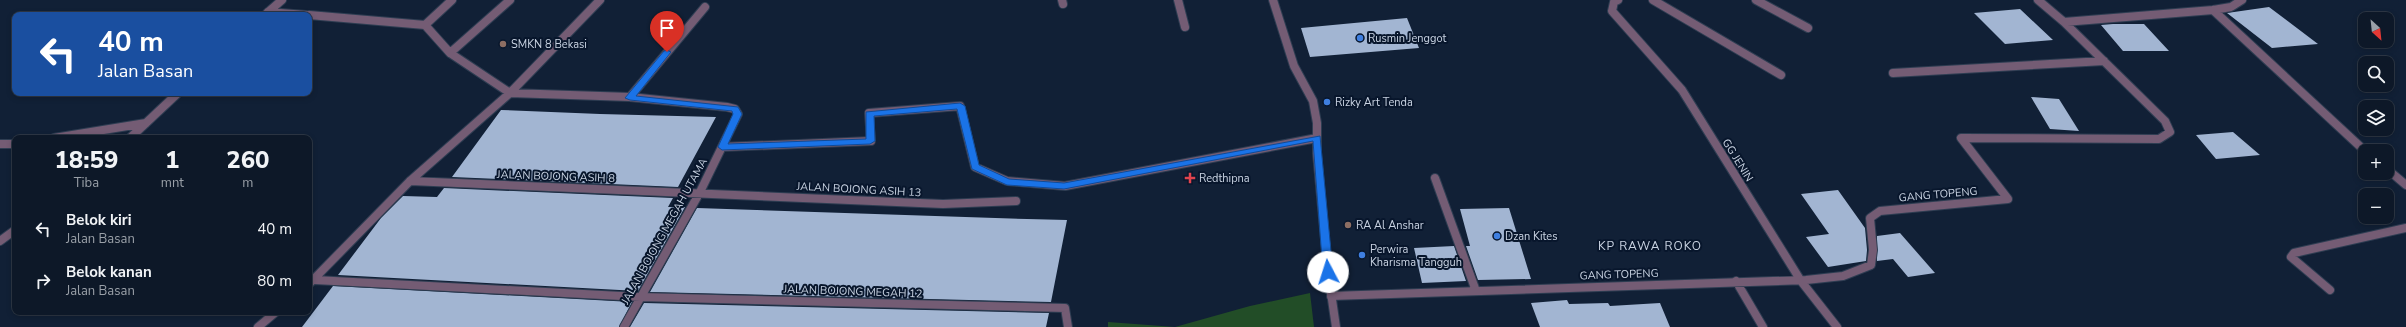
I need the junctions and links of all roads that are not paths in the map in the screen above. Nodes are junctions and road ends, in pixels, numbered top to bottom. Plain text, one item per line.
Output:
1 (282, 0) edge
2 (452, 0) edge
3 (510, 0) edge
4 (600, 0) edge
5 (1178, 0) edge
6 (1273, 0) edge
7 (1618, 0) edge
8 (1653, 0) edge
9 (1756, 0) edge
10 (2038, 0) edge
11 (2242, 0) edge
12 (705, 8) dead end
13 (2213, 10) junction
14 (269, 12) edge
15 (312, 15) edge
16 (2064, 22) junction
17 (425, 25) junction
18 (1185, 27) dead end
19 (1808, 28) dead end
20 (450, 53) junction
21 (2104, 61) junction
22 (1893, 73) dead end
23 (1781, 75) dead end
24 (510, 93) junction
25 (175, 96) edge
26 (630, 98) junction
27 (146, 123) junction
28 (72, 135) edge
29 (133, 135) edge
30 (1317, 138) junction
31 (0, 144) edge
32 (12, 144) edge
33 (2358, 145) edge
34 (722, 147) junction
35 (2394, 175) edge
36 (1435, 178) dead end
37 (410, 181) junction
38 (2406, 185) edge
39 (700, 192) junction
40 (1016, 201) dead end
41 (2406, 228) edge
42 (12, 232) edge
43 (0, 241) edge
44 (1736, 281) junction
45 (1801, 281) junction
46 (312, 282) edge
47 (2330, 290) dead end
48 (1476, 291) junction
49 (640, 296) junction
50 (1331, 296) junction
51 (272, 315) edge
52 (258, 327) edge
53 (624, 327) edge
54 (1068, 327) edge
55 (1336, 327) edge
56 (1763, 327) edge
57 (1836, 327) edge

1 - 14 street
2 - 17 street
3 - 20 street
4 - 24 street
5 - 18 street
6 - 30 street
7 - 45 street, GG JENIN
8 - 23 street
9 - 19 street
10 - 16 street, GANG TOPENG
11 - 13 street
12 - 26 street
13 - 16 street
13 - 33 street
15 - 17 street
16 - 21 street, GANG TOPENG
17 - 20 street
20 - 24 street
21 - 22 street
21 - 45 street, GANG TOPENG
24 - 26 street
24 - 37 street
25 - 27 street
26 - 34 street, JALAN BOJONG MEGAH UTAMA
27 - 28 street
27 - 29 street
30 - 34 street
30 - 50 street
31 - 32 street
34 - 39 street, JALAN BOJONG MEGAH UTAMA
35 - 38 street
36 - 48 street
37 - 39 street, JALAN BOJONG ASIH 8
37 - 46 street
39 - 40 street, JALAN BOJONG ASIH 13
39 - 49 street, JALAN BOJONG MEGAH UTAMA
41 - 47 street
42 - 43 street
44 - 45 street, GANG TOPENG
44 - 48 street, GANG TOPENG
44 - 56 street
45 - 57 street, GG JENIN
46 - 49 street, JALAN BOJONG MEGAH 12
48 - 50 street, GANG TOPENG
49 - 53 street, JALAN BOJONG MEGAH UTAMA
49 - 54 street, JALAN BOJONG MEGAH 12
50 - 55 street
51 - 52 street

